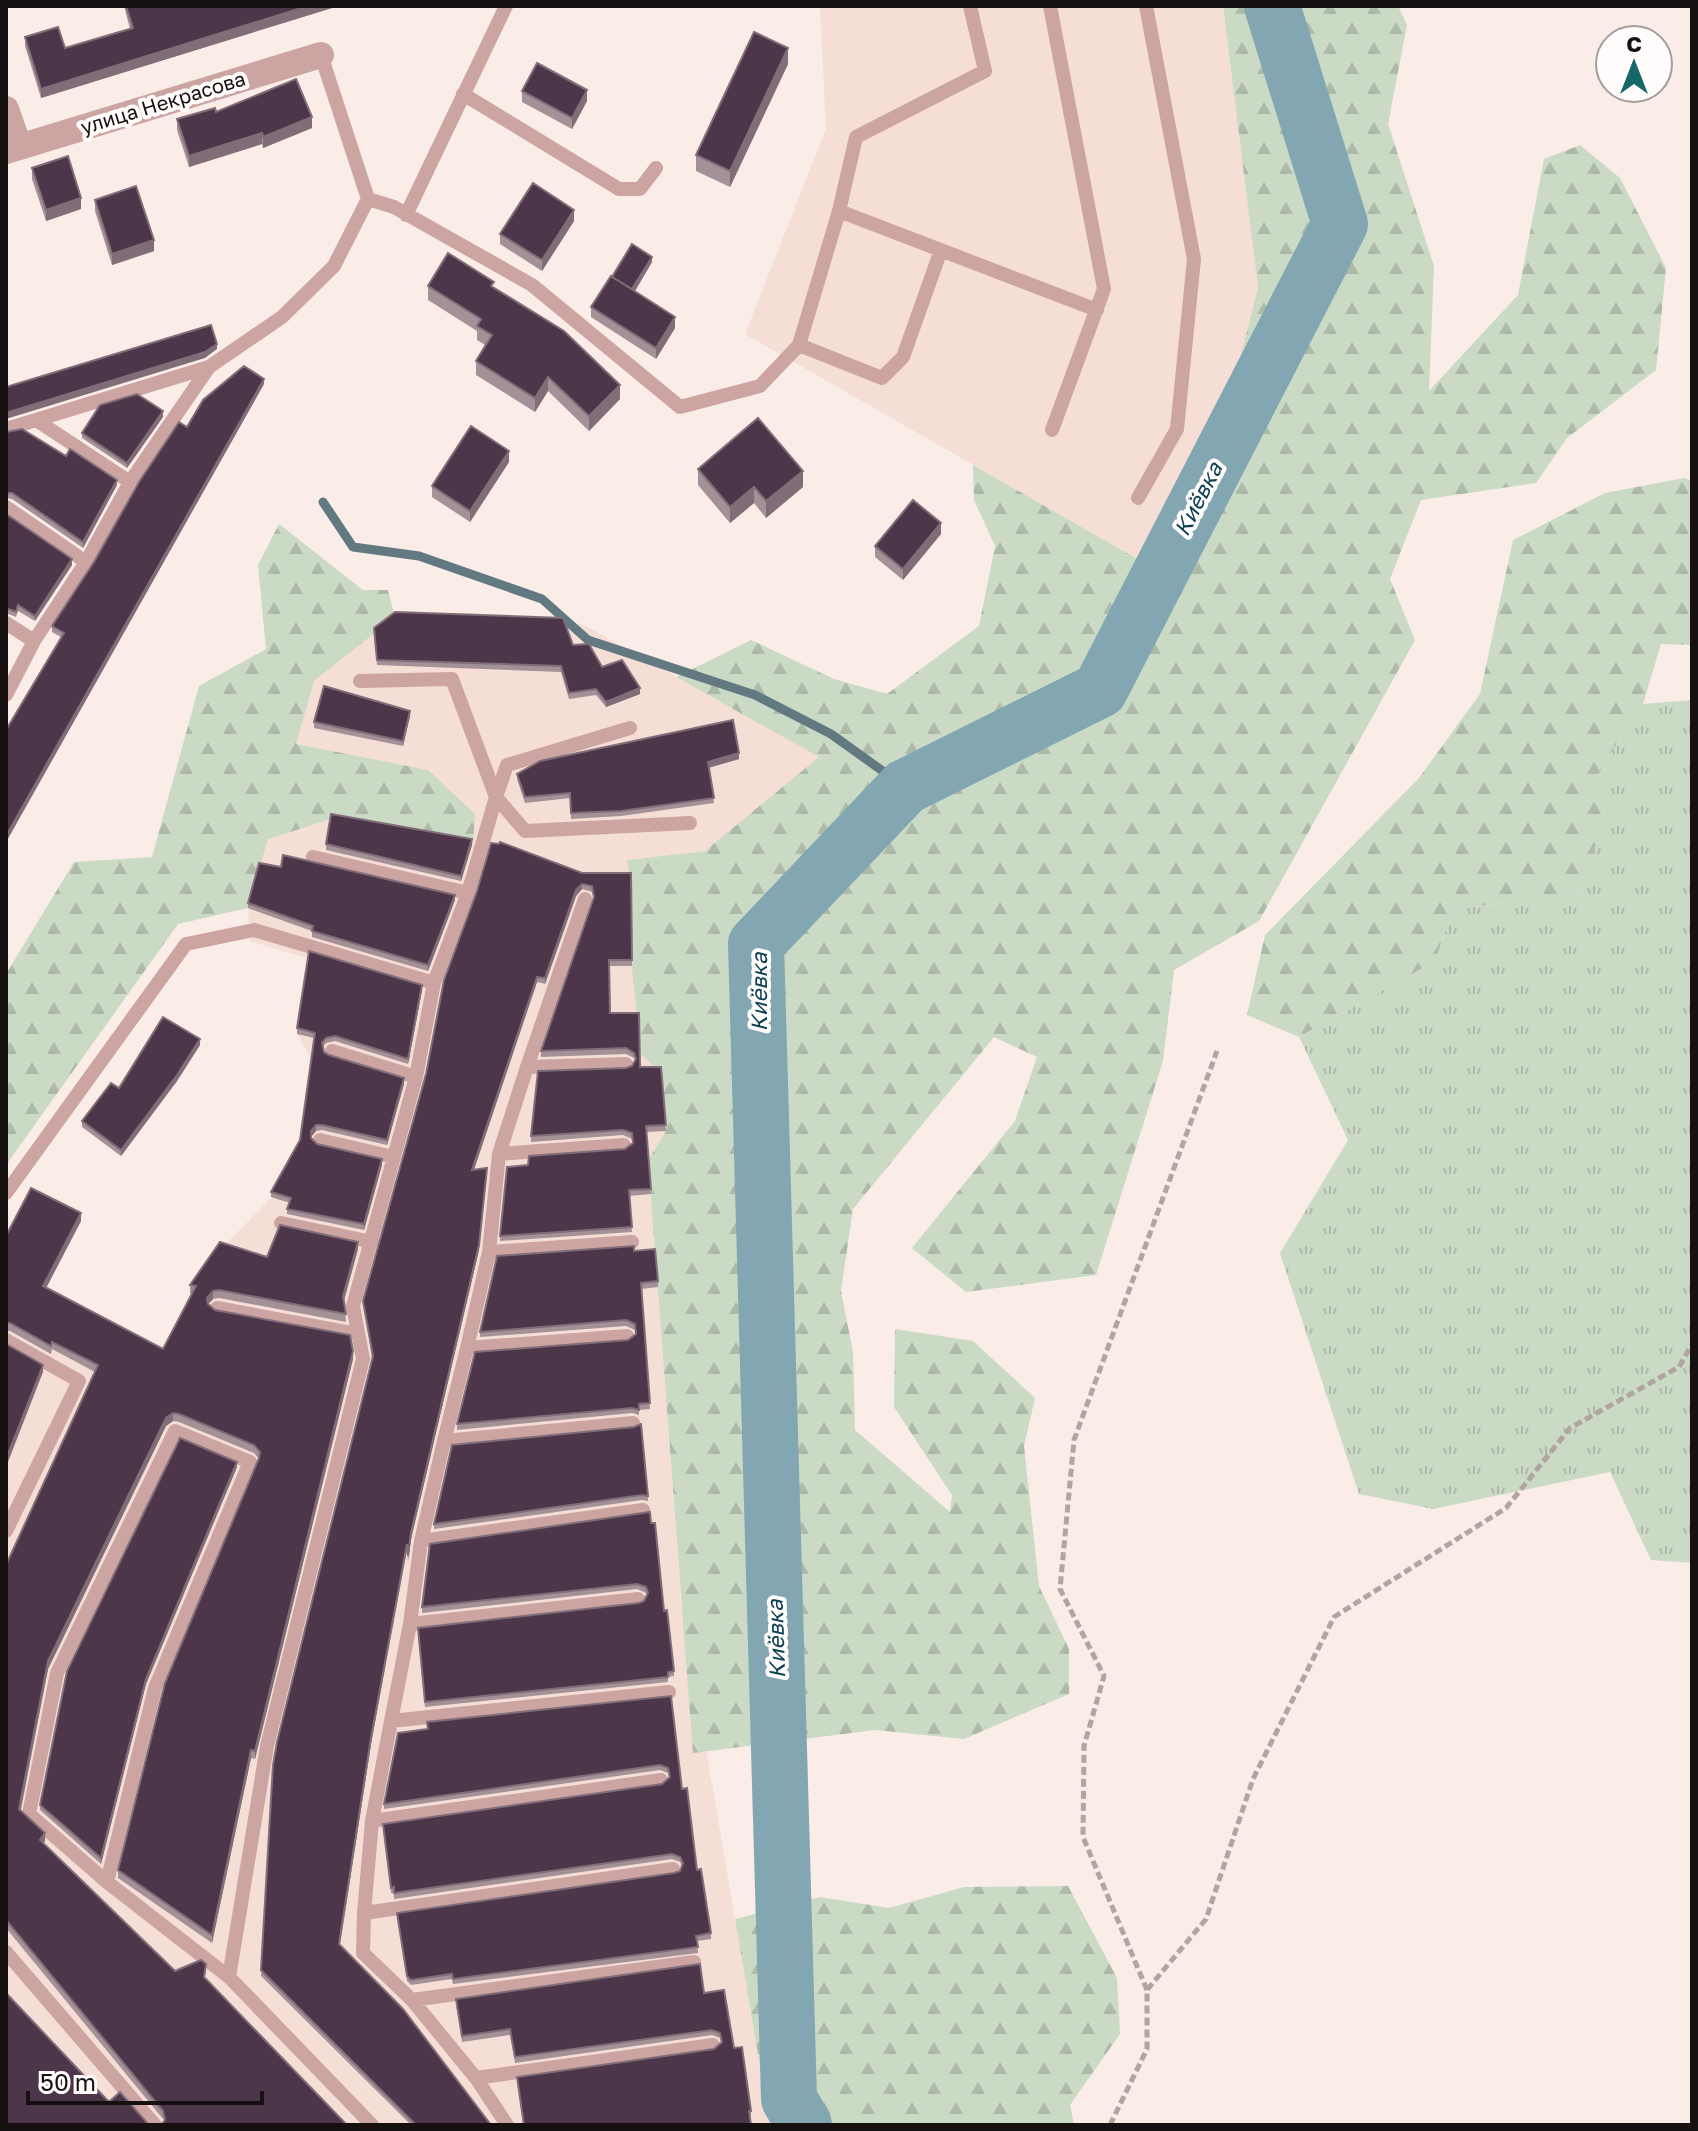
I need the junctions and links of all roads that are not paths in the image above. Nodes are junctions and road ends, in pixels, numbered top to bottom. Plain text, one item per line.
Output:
1 (506, 6) edge
2 (970, 6) edge
3 (1050, 6) edge
4 (1146, 6) edge
5 (321, 55) joint
6 (463, 94) junction
7 (6, 109) edge
8 (12, 149) edge
9 (656, 168) dead end
10 (368, 199) junction
11 (839, 211) junction
12 (406, 215) junction
13 (941, 250) junction
14 (1097, 310) junction
15 (799, 345) junction
16 (209, 367) junction
17 (36, 420) junction
18 (6, 429) edge
19 (1052, 430) dead end
20 (130, 482) junction
21 (1138, 498) dead end
22 (6, 507) edge
23 (86, 562) junction
24 (6, 623) edge
25 (34, 641) junction
26 (360, 681) dead end
27 (6, 695) edge
28 (630, 728) dead end
29 (496, 797) junction
30 (690, 823) dead end
31 (313, 857) dead end
32 (468, 893) junction
33 (585, 899) dead end
34 (434, 983) junction
35 (332, 1051) dead end
36 (626, 1064) edge
37 (527, 1067) junction
38 (416, 1077) junction
39 (320, 1140) dead end
40 (624, 1145) edge
41 (499, 1154) junction
42 (393, 1157) junction
43 (6, 1193) edge
44 (281, 1223) edge
45 (372, 1242) junction
46 (632, 1242) dead end
47 (489, 1252) junction
48 (217, 1308) edge
49 (357, 1334) junction
50 (627, 1336) edge
51 (6, 1340) edge
52 (467, 1348) junction
53 (633, 1423) dead end
54 (444, 1441) junction
55 (643, 1510) edge
56 (6, 1531) edge
57 (421, 1541) junction
58 (638, 1599) dead end
59 (410, 1624) junction
60 (669, 1692) dead end
61 (391, 1721) junction
62 (661, 1780) edge
63 (372, 1821) junction
64 (673, 1869) dead end
65 (107, 1882) junction
66 (364, 1913) junction
67 (6, 1952) edge
68 (694, 1962) edge
69 (229, 1977) junction
70 (412, 2000) junction
71 (713, 2045) edge
72 (476, 2078) junction
73 (155, 2125) edge
74 (372, 2125) edge
75 (507, 2125) edge

1 - 6 lane
2 - 11 lane
3 - 14 lane
4 - 21 lane
5 - 8 street, улица Некрасова
5 - 10 lane
6 - 9 lane
6 - 12 lane
7 - 8 street
10 - 12 lane
10 - 16 lane
11 - 13 lane
11 - 15 lane
12 - 15 lane
13 - 14 lane
13 - 15 lane
14 - 19 lane
16 - 17 lane
16 - 20 lane
17 - 18 lane
17 - 20 lane
20 - 23 lane
22 - 23 lane
23 - 25 lane
24 - 25 lane
25 - 27 lane
26 - 29 lane
28 - 29 lane
29 - 30 lane
29 - 32 lane
31 - 32 lane
32 - 34 lane
33 - 37 lane
34 - 38 lane
34 - 43 lane
35 - 38 lane
36 - 37 lane
37 - 41 lane
38 - 42 lane
39 - 42 lane
40 - 41 lane
41 - 47 lane
42 - 45 lane
44 - 45 lane
45 - 49 lane
46 - 47 lane
47 - 52 lane
48 - 49 lane
49 - 69 lane
50 - 52 lane
51 - 56 lane
52 - 54 lane
53 - 54 lane
54 - 57 lane
55 - 57 lane
57 - 59 lane
58 - 59 lane
59 - 61 lane
60 - 61 lane
61 - 63 lane
62 - 63 lane
63 - 66 lane
64 - 66 lane
65 - 65 lane
65 - 69 lane
66 - 70 lane
67 - 73 lane
68 - 70 lane
69 - 74 lane
70 - 72 lane
71 - 72 lane
72 - 75 lane

